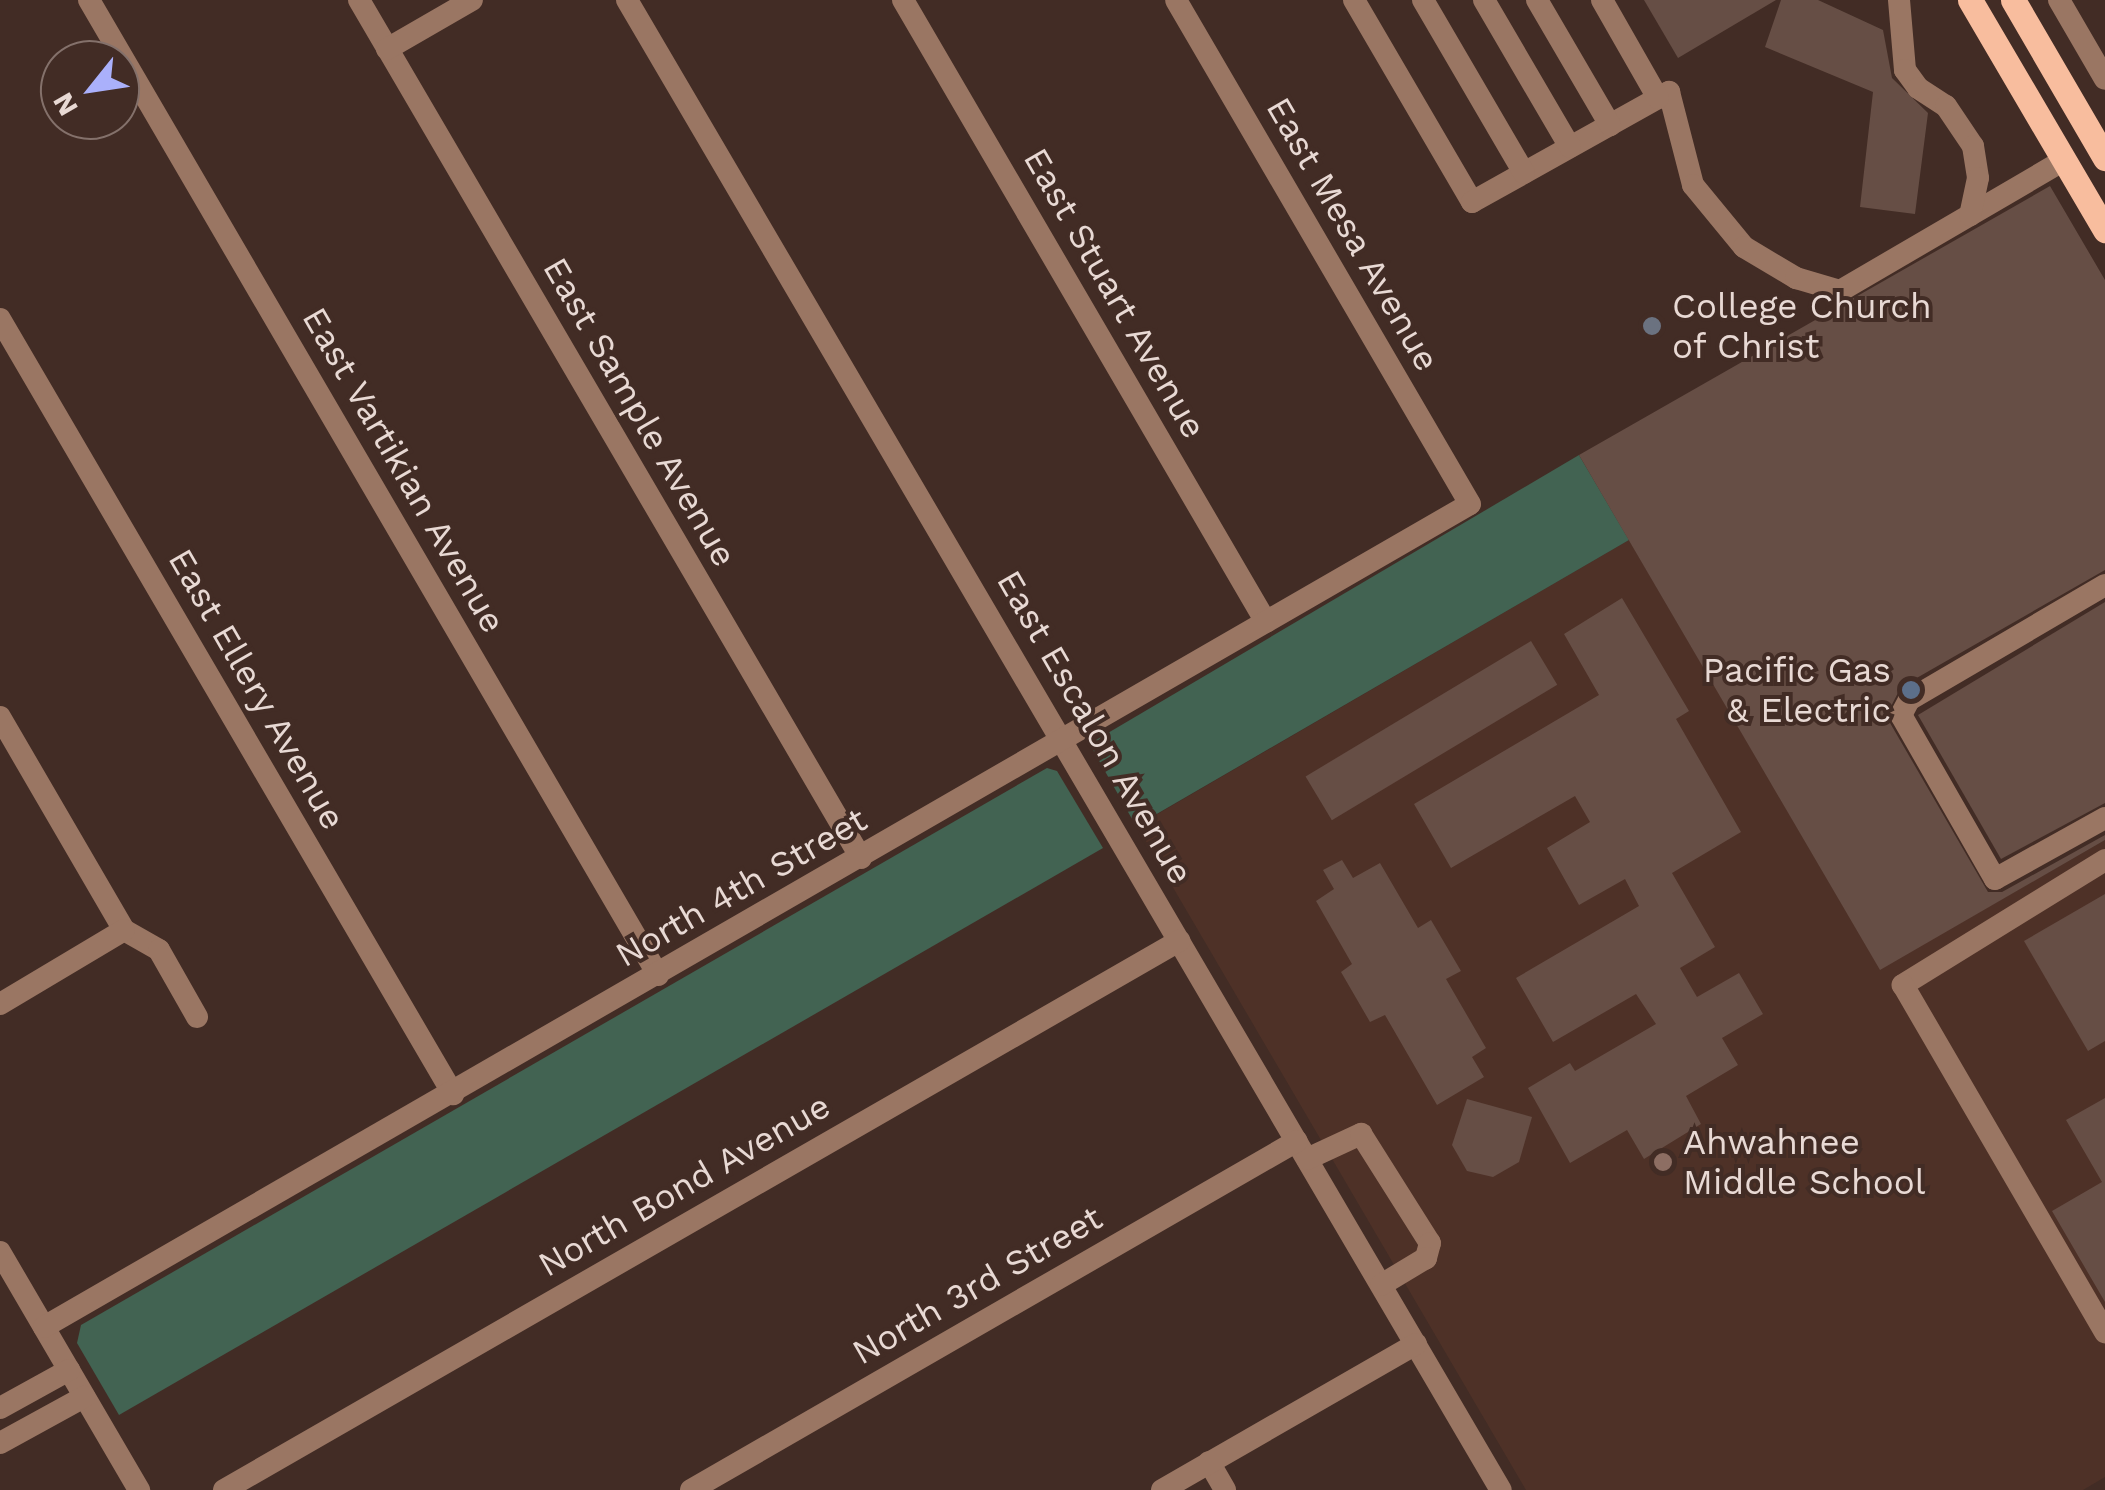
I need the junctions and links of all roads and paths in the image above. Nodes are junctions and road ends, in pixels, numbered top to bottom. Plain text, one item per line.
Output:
1 (89, 0) edge
2 (359, 0) edge
3 (472, 0) edge
4 (627, 0) edge
5 (903, 0) edge
6 (1176, 0) edge
7 (1354, 0) edge
8 (1423, 0) edge
9 (1484, 0) edge
10 (1538, 0) edge
11 (1602, 0) edge
12 (1899, 0) edge
13 (1970, 0) edge
14 (1993, 0) edge
15 (2013, 0) edge
16 (2068, 3) edge
17 (387, 48) junction
18 (2105, 79) edge
19 (1658, 98) junction
20 (2071, 100) junction
21 (1610, 124) junction
22 (1570, 148) junction
23 (2105, 158) edge
24 (2064, 160) junction
25 (1524, 173) junction
26 (1970, 216) junction
27 (2105, 230) edge
28 (0, 319) edge
29 (1470, 504) joint
30 (2105, 586) edge
31 (1266, 622) junction
32 (0, 717) edge
33 (1062, 742) junction
34 (2105, 818) edge
35 (861, 858) junction
36 (2105, 860) edge
37 (124, 930) junction
38 (1179, 941) junction
39 (658, 975) junction
40 (0, 1004) edge
41 (197, 1017) dead end
42 (452, 1094) junction
43 (1302, 1150) junction
44 (0, 1252) edge
45 (1381, 1285) junction
46 (44, 1327) junction
47 (2105, 1332) edge
48 (1416, 1344) junction
49 (68, 1370) junction
50 (84, 1397) junction
51 (0, 1408) edge
52 (0, 1442) edge
53 (1210, 1462) junction
54 (140, 1490) edge
55 (224, 1490) edge
56 (692, 1490) edge
57 (1162, 1490) edge
58 (1225, 1490) edge
59 (1502, 1490) edge

1 - 39 street, East Vartikian Avenue
2 - 17 street, East Sample Avenue
3 - 17 street
4 - 33 street, East Escalon Avenue
5 - 31 street, East Stuart Avenue
6 - 29 street, East Mesa Avenue
7 - 25 street
8 - 25 street
9 - 22 street
10 - 21 street
11 - 19 street
12 - 26 street
13 - 24 main road
14 - 20 main road
15 - 20 main road
16 - 18 street
17 - 35 street, East Sample Avenue
19 - 21 street
19 - 26 street
20 - 23 main road
21 - 22 street
22 - 25 street
24 - 26 street
24 - 27 main road
28 - 42 street, East Ellery Avenue
29 - 31 street, North 4th Street
30 - 34 street
31 - 33 street, North 4th Street
32 - 37 street
33 - 35 street, North 4th Street
33 - 38 street, East Escalon Avenue
35 - 39 street, North 4th Street
36 - 47 street
37 - 40 street
37 - 41 street
38 - 43 street, East Escalon Avenue
38 - 55 street, North Bond Avenue
39 - 42 street, North 4th Street
42 - 46 street, North 4th Street
43 - 45 street, East Escalon Avenue
43 - 45 street, North 3rd Street
43 - 56 street, North 3rd Street
44 - 46 street
45 - 48 street, East Escalon Avenue
46 - 49 street
48 - 53 street
48 - 59 street, East Escalon Avenue
49 - 50 street
49 - 51 street
50 - 52 street
50 - 54 street
53 - 57 street
53 - 58 street

